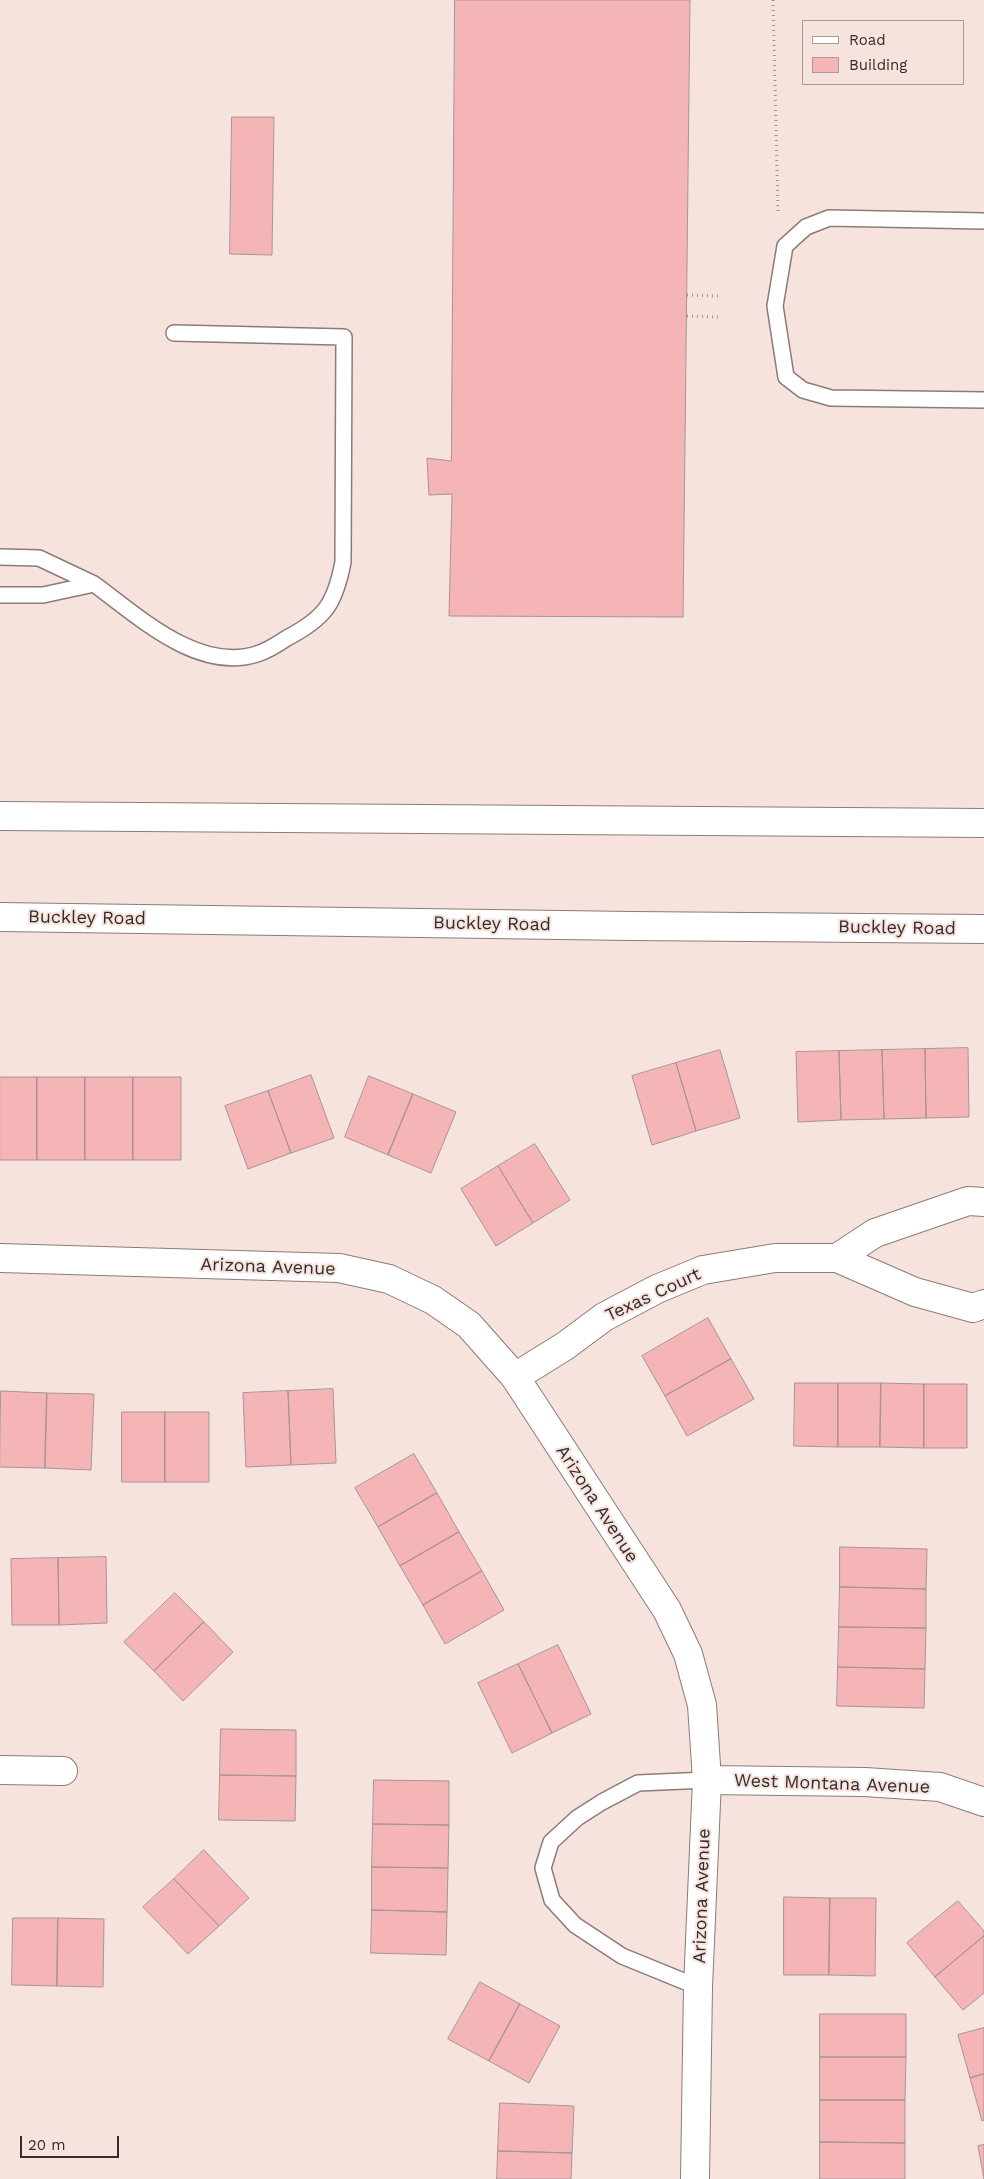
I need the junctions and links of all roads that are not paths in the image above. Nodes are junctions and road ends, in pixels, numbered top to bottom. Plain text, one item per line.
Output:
1 (984, 221) edge
2 (174, 333) dead end
3 (984, 400) edge
4 (0, 557) edge
5 (94, 584) junction
6 (0, 595) edge
7 (0, 816) edge
8 (984, 823) edge
9 (0, 917) edge
10 (984, 929) edge
11 (984, 1202) edge
12 (0, 1258) edge
13 (837, 1258) junction
14 (984, 1304) edge
15 (515, 1377) junction
16 (0, 1770) edge
17 (63, 1771) dead end
18 (707, 1780) junction
19 (984, 1802) edge
20 (698, 1987) junction
21 (695, 2179) edge

1 - 3 lane
2 - 5 lane
4 - 5 lane
5 - 6 lane
7 - 8 main road
9 - 10 main road, Buckley Road
11 - 13 main road
12 - 15 main road, Arizona Avenue
13 - 14 main road, Texas Court
13 - 15 main road, Texas Court
15 - 18 main road, Arizona Avenue
16 - 17 main road
18 - 19 main road, West Montana Avenue
18 - 20 main road, Arizona Avenue
18 - 20 lane
20 - 21 main road, Arizona Avenue

